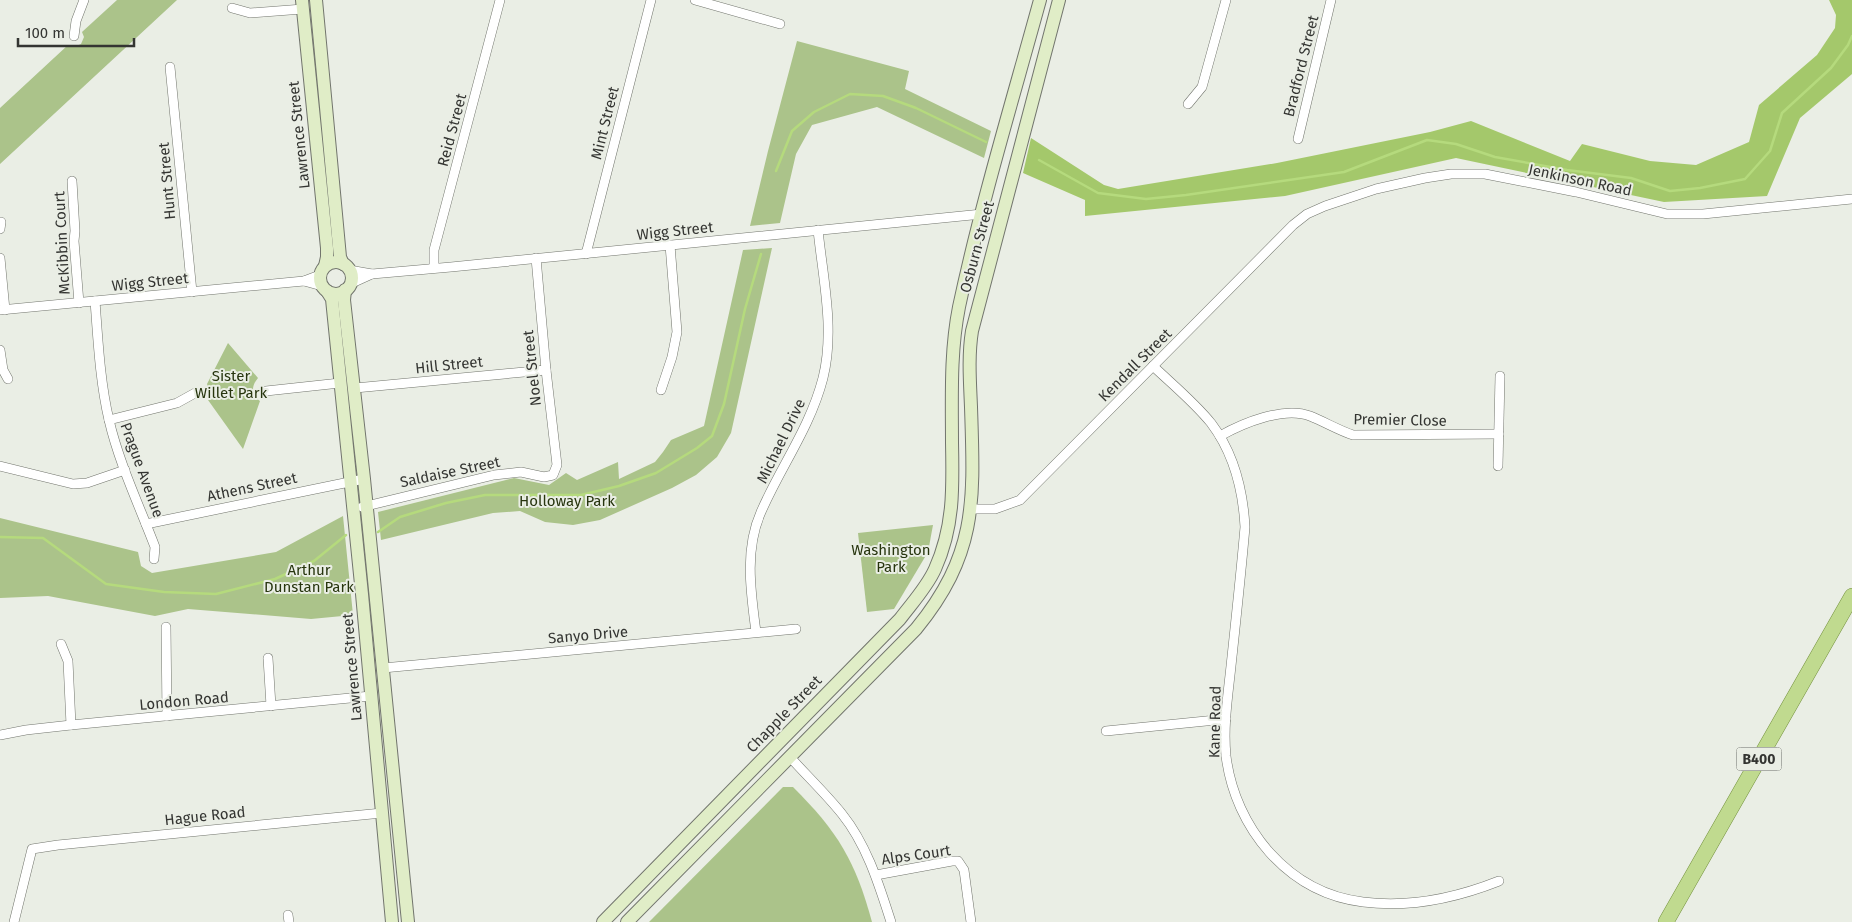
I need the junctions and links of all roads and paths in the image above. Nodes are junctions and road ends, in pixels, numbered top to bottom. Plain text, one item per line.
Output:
1 (84, 0) edge
2 (500, 0) edge
3 (651, 0) edge
4 (694, 0) edge
5 (1040, 0) edge
6 (1060, 0) edge
7 (1226, 0) edge
8 (1331, 0) edge
9 (303, 4) edge
10 (316, 4) edge
11 (232, 8) dead end
12 (780, 24) dead end
13 (74, 36) dead end
14 (170, 67) dead end
15 (1188, 104) dead end
16 (329, 137) junction
17 (316, 139) junction
18 (1298, 139) dead end
19 (72, 181) dead end
20 (1852, 199) edge
21 (982, 214) junction
22 (1307, 214) joint
23 (1002, 216) junction
24 (818, 230) junction
25 (670, 245) junction
26 (586, 254) junction
27 (0, 258) edge
28 (536, 258) junction
29 (346, 267) junction
30 (434, 268) junction
31 (372, 274) junction
32 (324, 280) junction
33 (348, 287) junction
34 (192, 292) junction
35 (95, 301) junction
36 (80, 303) junction
37 (2, 310) edge
38 (0, 350) edge
39 (1153, 366) junction
40 (546, 370) junction
41 (1500, 376) dead end
42 (8, 379) dead end
43 (340, 383) junction
44 (355, 388) junction
45 (266, 390) dead end
46 (661, 390) dead end
47 (196, 393) dead end
48 (109, 420) junction
49 (1499, 434) junction
50 (1220, 436) junction
51 (0, 466) edge
52 (1498, 466) dead end
53 (125, 470) junction
54 (553, 475) joint
55 (364, 479) junction
56 (350, 482) junction
57 (952, 506) junction
58 (360, 507) junction
59 (970, 509) junction
60 (146, 524) junction
61 (154, 559) dead end
62 (1852, 596) edge
63 (166, 628) dead end
64 (796, 629) dead end
65 (756, 632) junction
66 (61, 644) dead end
67 (268, 658) dead end
68 (382, 668) junction
69 (369, 669) junction
70 (385, 694) junction
71 (371, 696) junction
72 (271, 706) junction
73 (167, 716) junction
74 (1226, 719) junction
75 (71, 724) junction
76 (1106, 731) dead end
77 (0, 735) edge
78 (776, 745) junction
79 (790, 757) junction
80 (382, 812) junction
81 (25, 843) dead end
82 (32, 850) junction
83 (876, 875) junction
84 (1499, 881) dead end
85 (14, 922) edge
86 (392, 922) edge
87 (408, 922) edge
88 (603, 922) edge
89 (627, 922) edge
90 (891, 922) edge
91 (971, 922) edge
92 (1666, 922) edge

1 - 13 street
2 - 30 street, Reid Street
3 - 26 street, Mint Street
4 - 12 street
5 - 21 street, Osburn Street
6 - 23 street, Osburn Street
7 - 15 street
8 - 18 street, Bradford Street
9 - 10 street
9 - 11 street
9 - 17 street, Lawrence Street
10 - 16 street, Lawrence Street
14 - 34 street, Hunt Street
16 - 17 street
16 - 29 street, Lawrence Street
17 - 32 street, Lawrence Street
19 - 36 street, McKibbin Court
20 - 22 street, Jenkinson Road
21 - 23 street
21 - 24 street, Wigg Street
21 - 57 street, Osburn Street
22 - 39 street, Kendall Street
23 - 59 street, Osburn Street
24 - 25 street, Wigg Street
24 - 65 street, Michael Drive
25 - 26 street, Wigg Street
25 - 46 street
26 - 28 street, Wigg Street
27 - 37 street
28 - 30 street, Wigg Street
28 - 40 street, Noel Street
29 - 31 street, Wigg Street
29 - 32 street
29 - 33 street
30 - 31 street, Wigg Street
31 - 33 street, Wigg Street
32 - 33 street
32 - 34 street, Wigg Street
32 - 43 street, Lawrence Street
33 - 44 street, Lawrence Street
34 - 35 street, Wigg Street
35 - 36 street, Wigg Street
35 - 48 street, Prague Avenue
36 - 37 street, Wigg Street
38 - 42 street
39 - 50 street, Kane Road
39 - 59 street, Kendall Street
40 - 44 street, Hill Street
40 - 54 street, Noel Street
41 - 49 street
43 - 45 street
43 - 56 street, Lawrence Street
44 - 55 street, Lawrence Street
47 - 48 street
48 - 53 street, Prague Avenue
49 - 50 street, Premier Close
49 - 52 street
50 - 74 street, Kane Road
51 - 53 street
53 - 60 street, Prague Avenue
54 - 58 street, Saldaise Street
55 - 56 street, Athens Street
55 - 58 street, Lawrence Street
56 - 58 street, Lawrence Street
56 - 60 street, Athens Street
57 - 59 street
57 - 78 street, Chapple Street
58 - 68 street, Lawrence Street
58 - 69 street, Lawrence Street
59 - 79 street
60 - 61 street, Prague Avenue
62 - 92 main road, B400
63 - 73 street
64 - 65 street, Sanyo Drive
65 - 68 street, Sanyo Drive
66 - 75 street
67 - 72 street
68 - 69 street
68 - 70 street, Lawrence Street
69 - 71 street, Lawrence Street
70 - 71 street
70 - 87 street, Lawrence Street
71 - 72 street, London Road
71 - 80 street, Lawrence Street
72 - 73 street, London Road
73 - 75 street, London Road
74 - 76 street
74 - 84 street, Kane Road
75 - 77 street, London Road
78 - 79 street
78 - 88 street, Chapple Street
79 - 83 street
79 - 89 street
80 - 82 street, Hague Road
80 - 86 street, Lawrence Street
81 - 82 street
82 - 85 street
83 - 90 street
83 - 91 street, Alps Court

